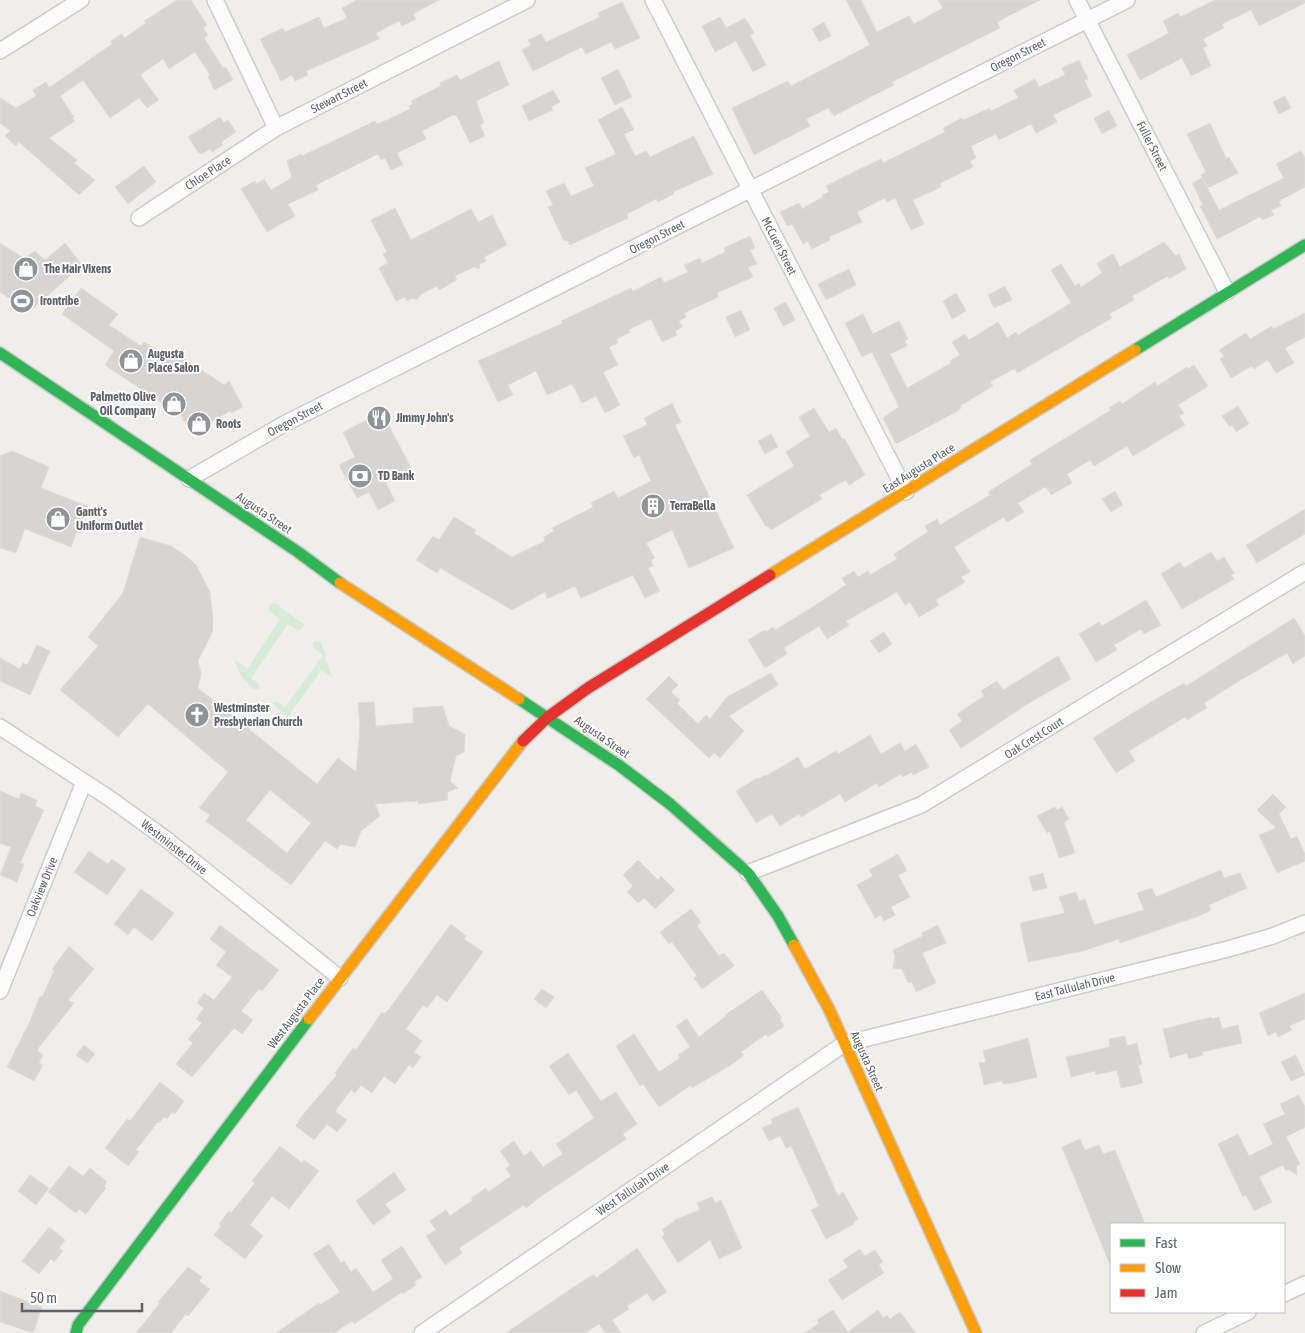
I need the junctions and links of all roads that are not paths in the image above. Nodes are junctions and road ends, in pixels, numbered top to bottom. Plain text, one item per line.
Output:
1 (81, 0) edge
2 (215, 0) edge
3 (528, 0) edge
4 (653, 0) edge
5 (1076, 0) edge
6 (1127, 0) edge
7 (1086, 21) junction
8 (0, 50) edge
9 (276, 128) junction
10 (750, 190) junction
11 (139, 218) dead end
12 (1305, 245) edge
13 (1227, 292) junction
14 (0, 353) edge
15 (189, 479) junction
16 (906, 492) junction
17 (1305, 572) edge
18 (548, 716) junction
19 (0, 727) edge
20 (84, 782) junction
21 (748, 873) junction
22 (1305, 923) edge
23 (340, 978) junction
24 (0, 991) edge
25 (844, 1044) junction
26 (1305, 1284) edge
27 (1285, 1294) edge
28 (1246, 1313) edge
29 (76, 1333) edge
30 (422, 1333) edge
31 (976, 1333) edge
32 (1204, 1333) edge

1 - 8 street
2 - 9 street
3 - 9 street, Stewart Street
4 - 10 street, McCuen Street
5 - 7 street, Fuller Street
6 - 7 street, Oregon Street
7 - 10 street, Oregon Street
7 - 13 street, Fuller Street
9 - 11 street, Chloe Place
10 - 15 street, Oregon Street
10 - 16 street, McCuen Street
12 - 13 street, East Augusta Place
13 - 16 street, East Augusta Place
14 - 15 street, Augusta Street
15 - 18 street, Augusta Street
16 - 18 street, East Augusta Place
17 - 21 street, Oak Crest Court
18 - 21 street, Augusta Street
18 - 23 street, West Augusta Place
19 - 20 street, Westminster Drive
20 - 23 street, Westminster Drive
20 - 24 street, Oakview Drive
21 - 25 street, Augusta Street
22 - 25 street, East Tallulah Drive
23 - 29 street, West Augusta Place
25 - 30 street, West Tallulah Drive
25 - 31 street, Augusta Street
26 - 27 street
28 - 32 street

